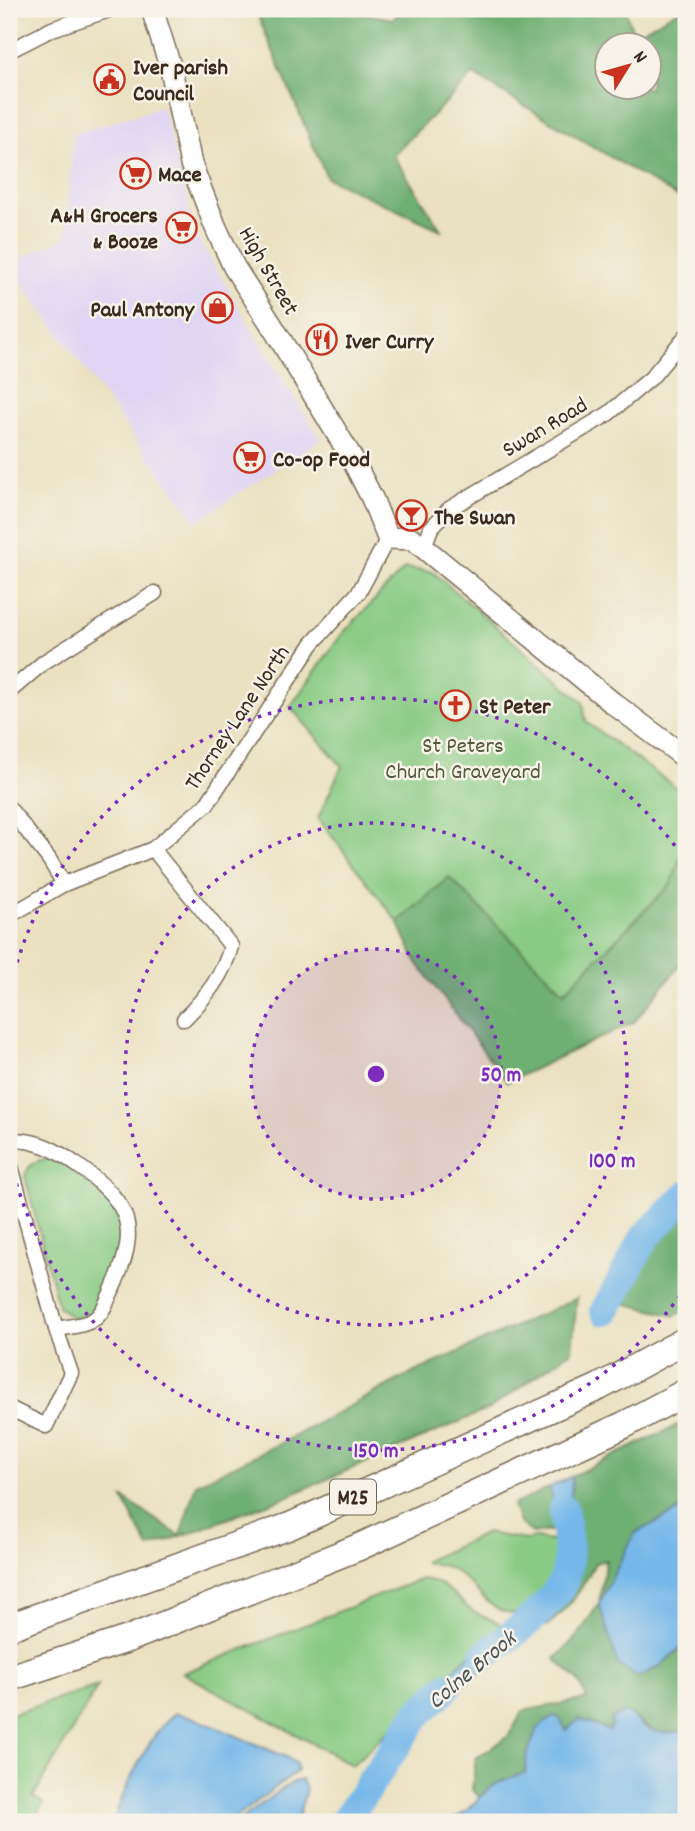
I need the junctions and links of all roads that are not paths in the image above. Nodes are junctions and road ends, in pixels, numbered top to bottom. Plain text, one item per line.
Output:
1 (112, 9) edge
2 (152, 9) edge
3 (9, 51) edge
4 (686, 336) edge
5 (388, 538) junction
6 (424, 547) junction
7 (155, 593) dead end
8 (9, 692) edge
9 (686, 758) edge
10 (9, 808) edge
11 (153, 849) junction
12 (64, 884) junction
13 (9, 916) edge
14 (184, 1019) dead end
15 (9, 1140) edge
16 (9, 1159) edge
17 (56, 1329) junction
18 (686, 1340) edge
19 (686, 1392) edge
20 (9, 1408) edge
21 (9, 1627) edge
22 (9, 1678) edge

1 - 3 street
2 - 5 main road, High Street
4 - 6 street, Swan Road
5 - 6 main road
5 - 11 street, Thorney Lane North
6 - 9 main road
7 - 8 street
10 - 12 street
11 - 12 street, Thorney Lane North
11 - 14 street
12 - 13 street, Thorney Lane North
15 - 17 street
16 - 17 street
17 - 20 street
18 - 21 highway, M25
19 - 22 highway, M25

